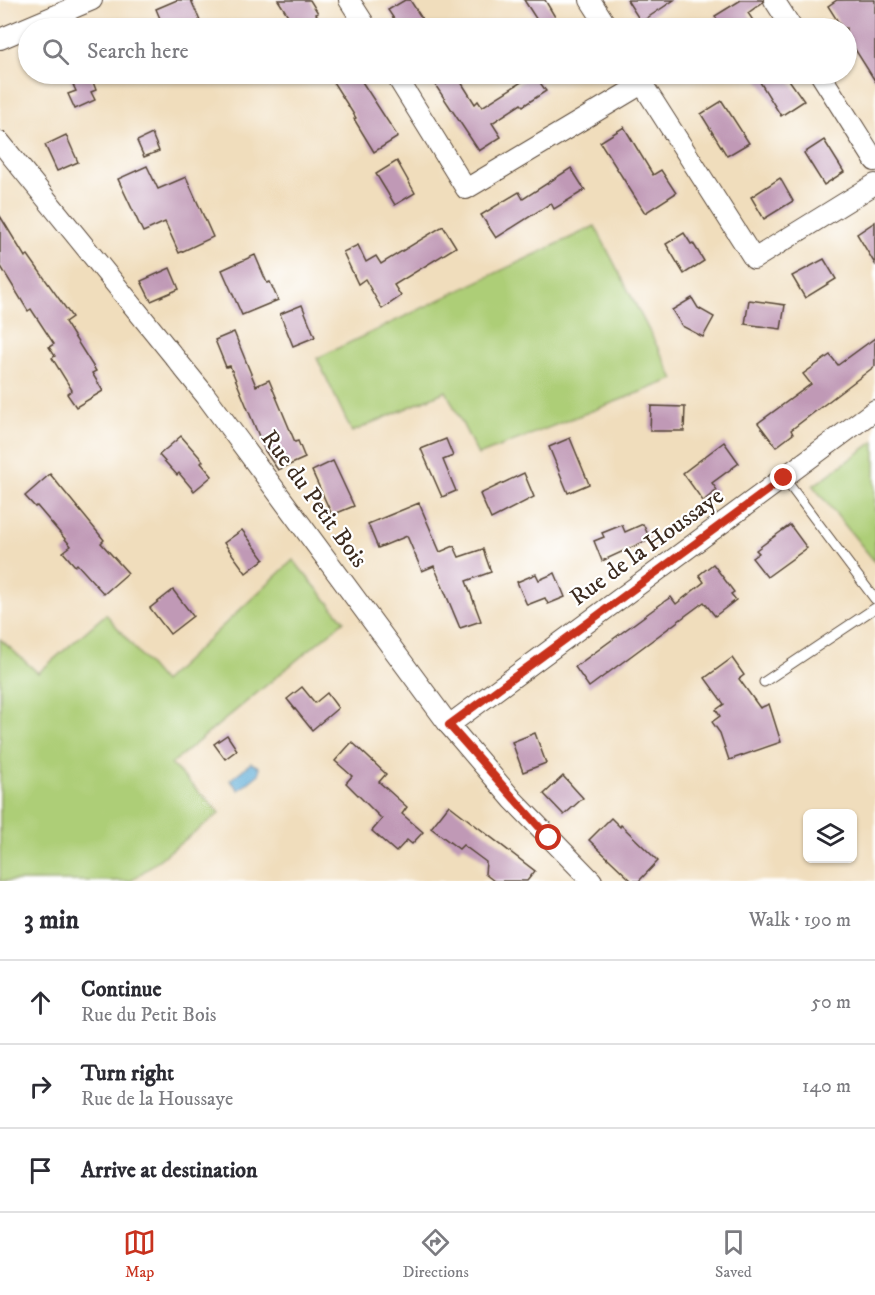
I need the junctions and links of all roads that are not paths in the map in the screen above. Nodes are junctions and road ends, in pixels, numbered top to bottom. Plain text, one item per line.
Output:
1 (92, 0) edge
2 (349, 0) edge
3 (590, 0) edge
4 (774, 0) edge
5 (50, 18) edge
6 (361, 18) edge
7 (602, 18) edge
8 (786, 18) edge
9 (18, 31) edge
10 (0, 39) edge
11 (401, 84) edge
12 (631, 84) edge
13 (642, 84) edge
14 (826, 84) edge
15 (0, 142) edge
16 (875, 161) edge
17 (875, 184) edge
18 (875, 410) edge
19 (784, 478) junction
20 (875, 599) edge
21 (875, 608) edge
22 (764, 682) dead end
23 (449, 725) junction
24 (592, 881) edge

1 - 5 street
2 - 6 street
3 - 7 street
4 - 8 street
9 - 10 street
11 - 12 street
13 - 17 street
14 - 16 street
15 - 23 street, Rue du Petit Bois
18 - 19 street, Rue de la Houssaye
19 - 20 lane
19 - 23 street, Rue de la Houssaye
21 - 22 lane
23 - 24 street, Rue du Petit Bois

